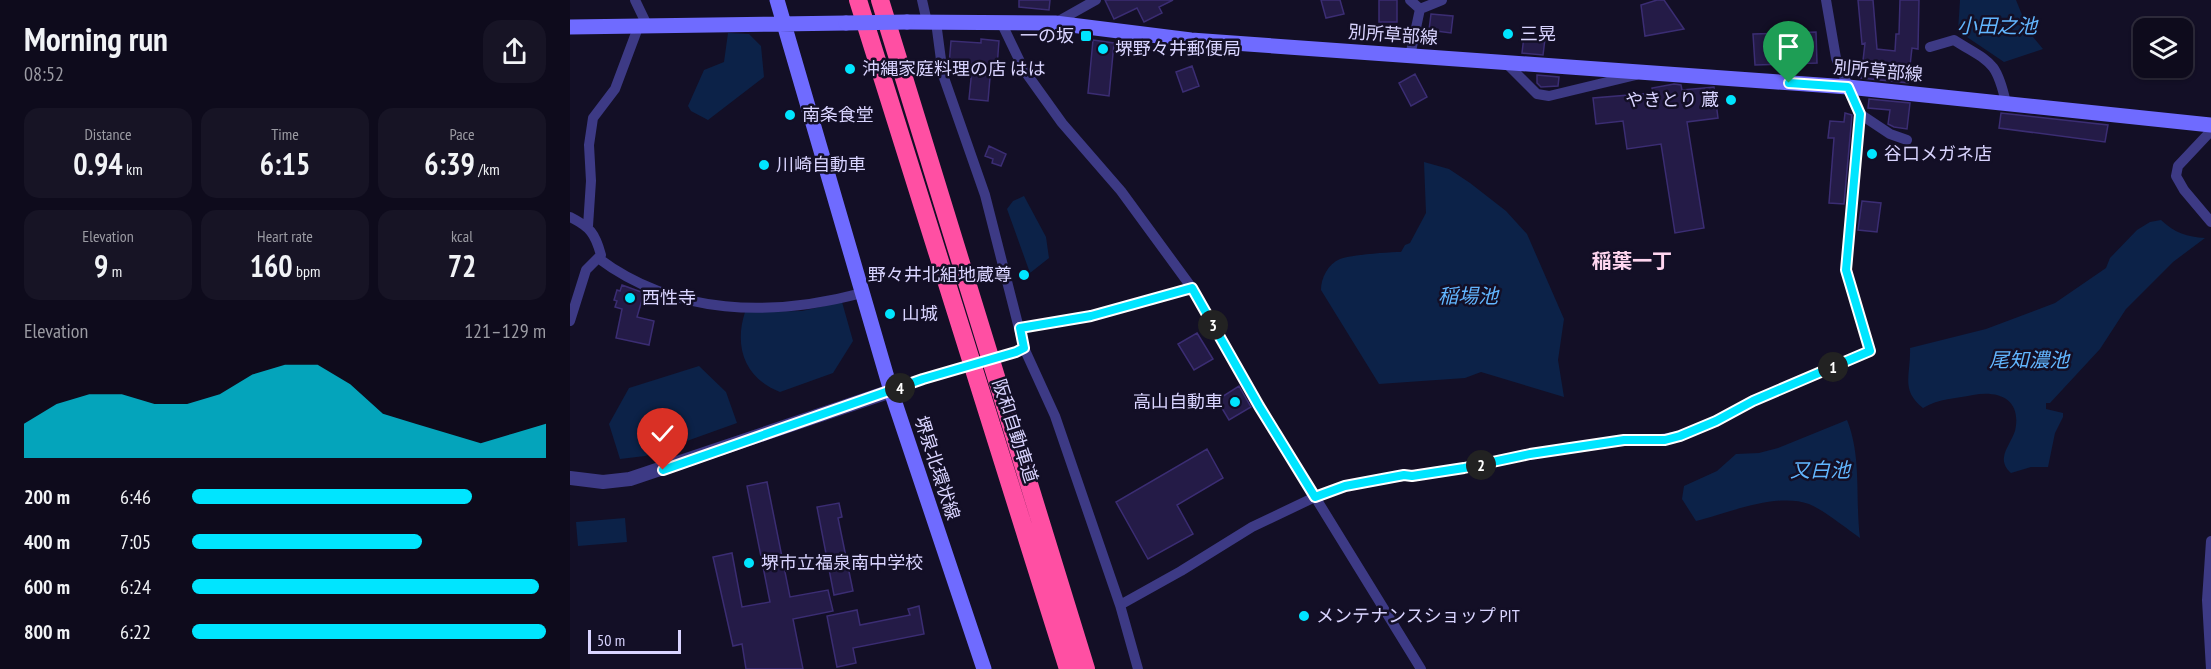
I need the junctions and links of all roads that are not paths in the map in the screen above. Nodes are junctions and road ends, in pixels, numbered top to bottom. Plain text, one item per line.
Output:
1 (635, 0) edge
2 (777, 0) edge
3 (858, 0) edge
4 (880, 0) edge
5 (922, 0) edge
6 (1096, 0) edge
7 (1410, 0) edge
8 (1442, 0) edge
9 (1826, 0) edge
10 (1420, 9) junction
11 (932, 22) junction
12 (1001, 22) junction
13 (784, 23) junction
14 (1055, 23) junction
15 (643, 25) junction
16 (570, 27) edge
17 (1930, 47) dead end
18 (1410, 56) junction
19 (1505, 62) junction
20 (1647, 73) junction
21 (1848, 87) junction
22 (2006, 104) junction
23 (1860, 114) junction
24 (2211, 124) edge
25 (2211, 131) edge
26 (1907, 140) dead end
27 (570, 217) edge
28 (2211, 222) edge
29 (588, 226) junction
30 (598, 258) junction
31 (1192, 288) junction
32 (862, 293) junction
33 (570, 321) edge
34 (1020, 328) junction
35 (1020, 350) junction
36 (891, 392) junction
37 (570, 478) edge
38 (1315, 497) junction
39 (2211, 541) edge
40 (1120, 605) junction
41 (984, 669) edge
42 (1068, 669) edge
43 (1086, 669) edge
44 (1138, 669) edge
45 (1420, 669) edge
46 (2211, 669) edge

1 - 15 street
2 - 13 main road, 堺泉北環状線
3 - 42 highway, 阪和自動車道
4 - 43 highway, 阪和自動車道
5 - 11 street
6 - 14 street
7 - 10 street
8 - 10 street
9 - 21 street
10 - 18 street
11 - 12 main road, 別所草部線
11 - 13 main road, 別所草部線, bridge
11 - 34 street
12 - 14 main road, 別所草部線
12 - 31 street
13 - 15 main road, 別所草部線
13 - 32 main road, 堺泉北環状線
14 - 18 main road, 別所草部線
15 - 16 main road, 別所草部線
15 - 29 street
17 - 22 street
18 - 19 main road, 別所草部線
19 - 20 main road, 別所草部線
19 - 20 street
20 - 21 main road, 別所草部線
21 - 22 main road, 別所草部線
21 - 23 street
22 - 24 main road, 別所草部線
23 - 26 street
23 - 38 street
25 - 28 street
27 - 29 street
29 - 30 street
30 - 32 street
30 - 33 street
31 - 34 street
31 - 38 street
32 - 36 main road, 堺泉北環状線
34 - 35 street
35 - 36 street, bridge
35 - 40 street
36 - 37 street
36 - 41 main road, 堺泉北環状線
38 - 40 street
38 - 45 street
39 - 46 street
40 - 44 street

